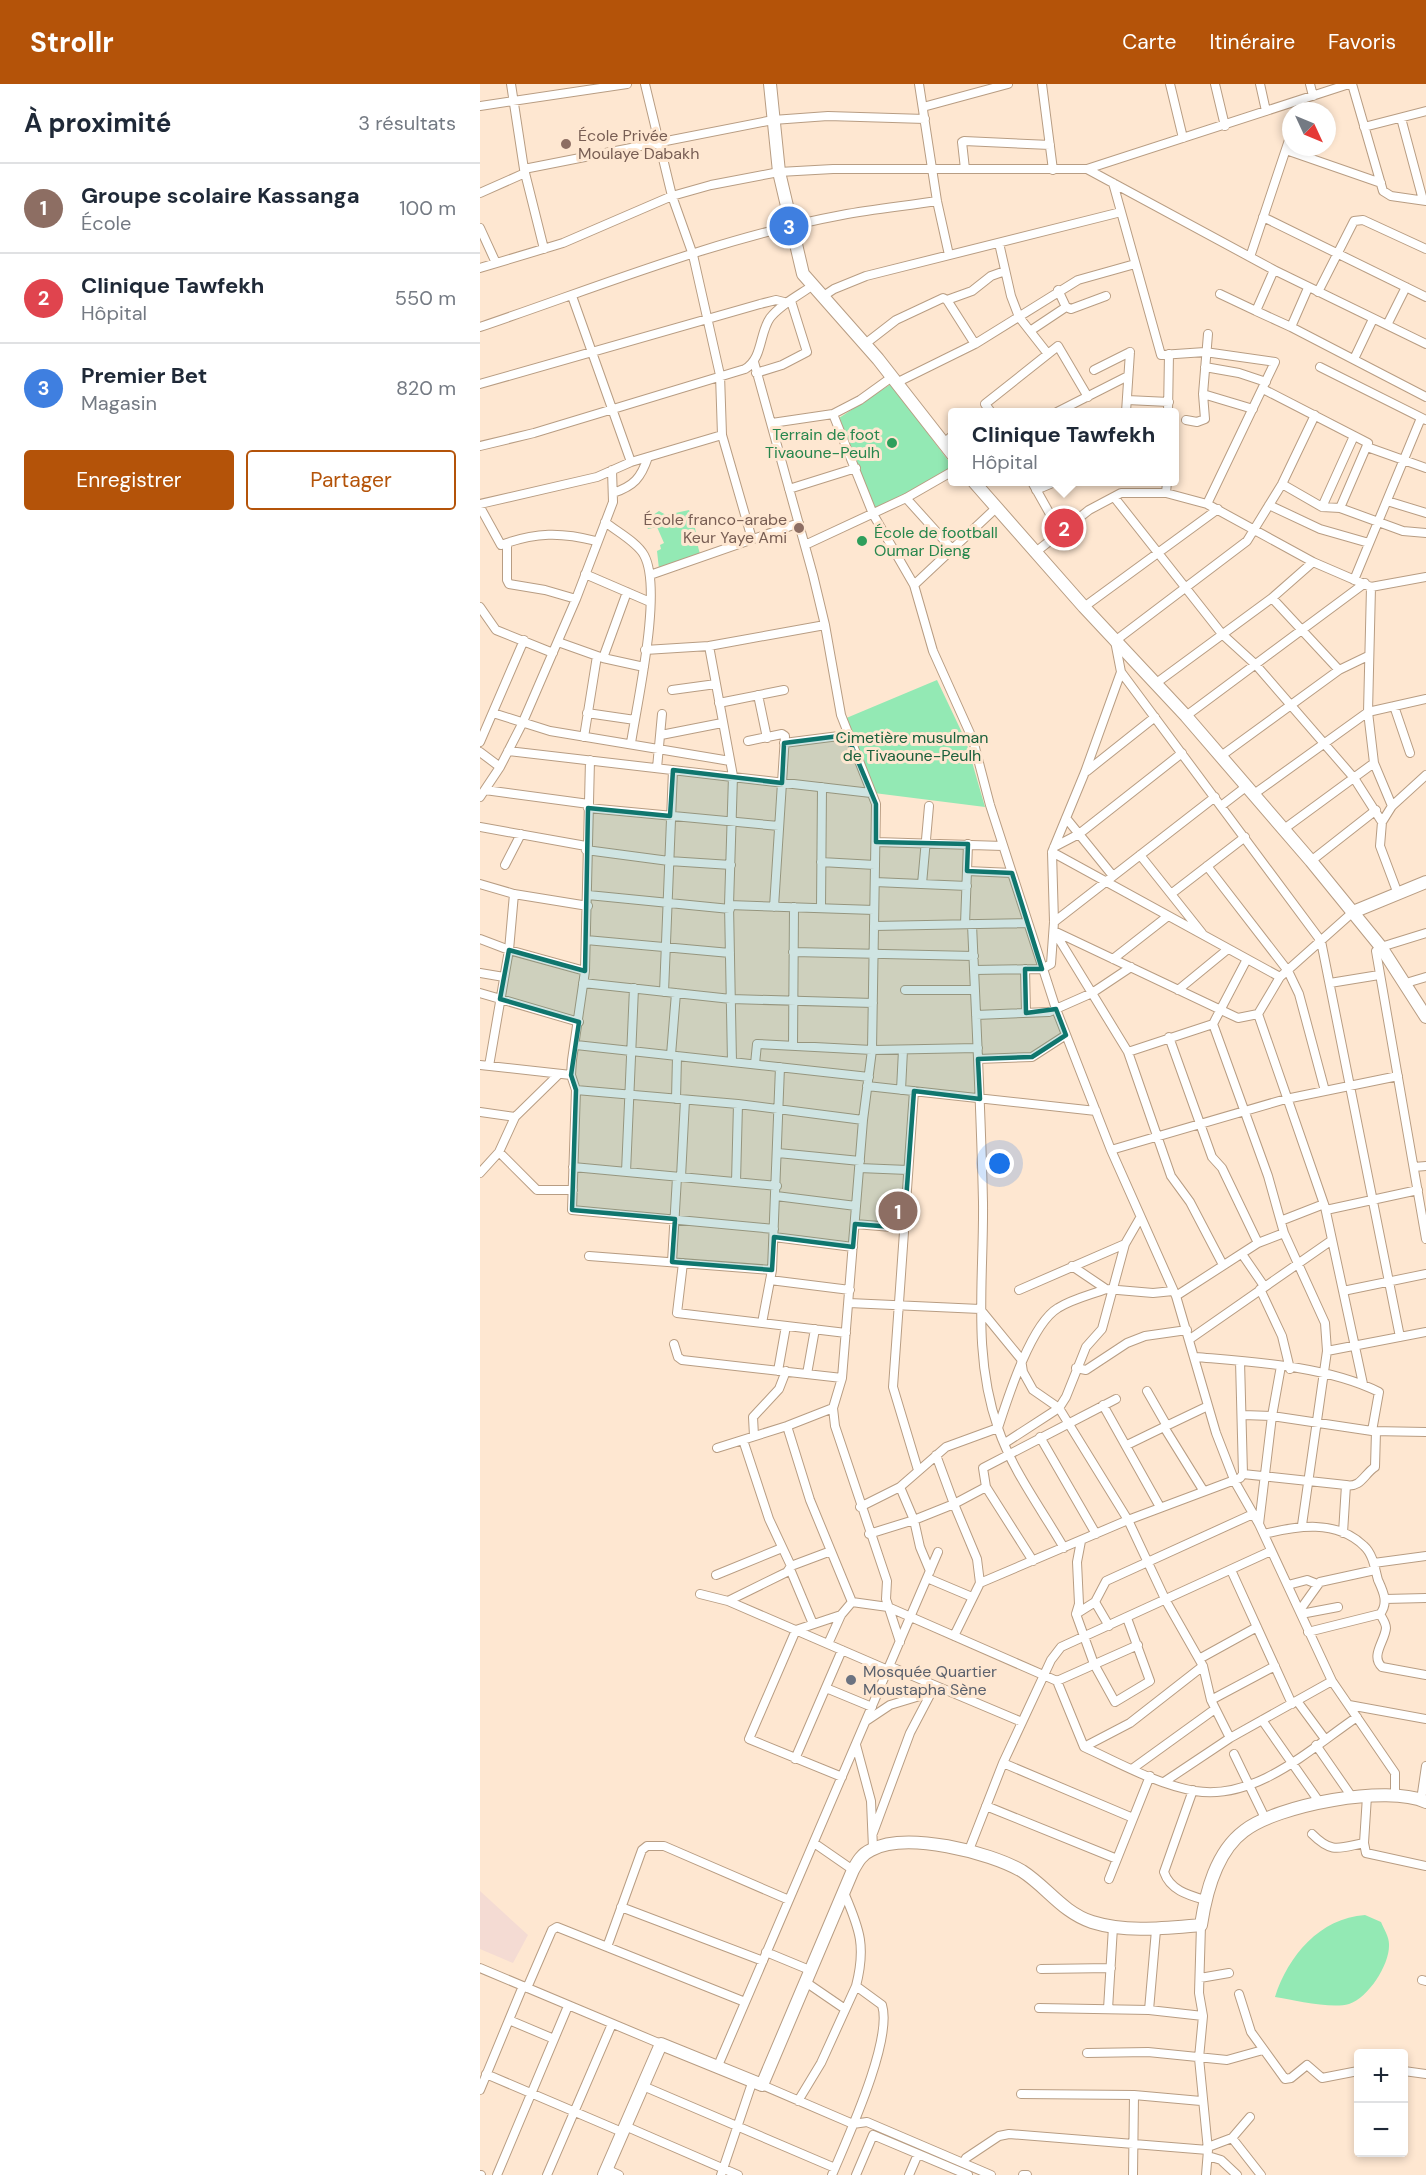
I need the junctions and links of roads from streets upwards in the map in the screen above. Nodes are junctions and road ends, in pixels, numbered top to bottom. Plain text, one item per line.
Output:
1 (511, 84) edge
2 (627, 84) edge
3 (645, 84) edge
4 (770, 84) edge
5 (919, 84) edge
6 (1008, 84) edge
7 (1042, 84) edge
8 (1170, 84) edge
9 (1215, 84) edge
10 (1260, 84) edge
11 (1310, 84) edge
12 (1350, 84) edge
13 (1313, 96) junction
14 (514, 102) junction
15 (1301, 102) edge
16 (480, 106) edge
17 (923, 107) junction
18 (1282, 108) edge
19 (1266, 111) junction
20 (1426, 111) edge
21 (1401, 118) junction
22 (925, 119) junction
23 (773, 120) junction
24 (1225, 126) junction
25 (1364, 127) junction
26 (1183, 138) junction
27 (657, 143) junction
28 (1050, 144) junction
29 (1284, 156) edge
30 (1303, 156) edge
31 (932, 168) junction
32 (964, 168) junction
33 (1087, 169) junction
34 (1053, 170) junction
35 (525, 171) junction
36 (780, 172) junction
37 (1113, 183) junction
38 (1381, 183) junction
39 (480, 194) edge
40 (672, 196) junction
41 (936, 201) junction
42 (1424, 201) edge
43 (1121, 212) junction
44 (1263, 217) junction
45 (791, 227) junction
46 (480, 228) edge
47 (999, 243) junction
48 (544, 249) junction
49 (1426, 249) edge
50 (1337, 254) junction
51 (693, 255) junction
52 (949, 255) junction
53 (1250, 257) junction
54 (496, 263) junction
55 (1136, 264) junction
56 (480, 268) edge
57 (1274, 270) junction
58 (1005, 271) junction
59 (812, 286) junction
60 (1308, 288) junction
61 (1406, 288) junction
62 (1058, 290) junction
63 (1318, 292) junction
64 (1220, 294) dead end
65 (572, 296) junction
66 (1106, 296) dead end
67 (822, 297) junction
68 (1426, 297) edge
69 (947, 300) junction
70 (789, 302) junction
71 (1066, 307) junction
72 (1256, 311) junction
73 (1019, 317) junction
74 (707, 318) junction
75 (1373, 319) junction
76 (1387, 325) junction
77 (480, 327) edge
78 (1291, 327) junction
79 (1030, 331) junction
80 (1208, 333) dead end
81 (865, 344) junction
82 (975, 344) junction
83 (1426, 344) edge
84 (1205, 352) junction
85 (592, 353) junction
86 (1048, 354) junction
87 (1169, 354) junction
88 (1354, 359) junction
89 (754, 362) junction
90 (1205, 367) junction
91 (1320, 368) dead end
92 (1094, 370) dead end
93 (756, 373) junction
94 (720, 375) junction
95 (1128, 376) junction
96 (894, 380) junction
97 (480, 384) edge
98 (1264, 385) junction
99 (1203, 394) junction
100 (1088, 397) junction
101 (1426, 397) edge
102 (1127, 400) junction
103 (1169, 402) junction
104 (611, 408) junction
105 (985, 408) edge
106 (1065, 408) edge
107 (1126, 408) edge
108 (1168, 408) edge
109 (1253, 409) junction
110 (833, 414) junction
111 (1315, 415) junction
112 (1424, 419) edge
113 (1186, 420) dead end
114 (772, 423) junction
115 (722, 435) junction
116 (1354, 436) junction
117 (948, 439) edge
118 (480, 446) edge
119 (1367, 447) junction
120 (648, 457) junction
121 (1404, 460) junction
122 (630, 462) junction
123 (856, 468) junction
124 (1426, 468) edge
125 (612, 470) junction
126 (948, 474) edge
127 (1282, 484) junction
128 (977, 486) edge
129 (1034, 486) edge
130 (1120, 486) edge
131 (1167, 486) edge
132 (789, 489) junction
133 (613, 493) junction
134 (1167, 493) junction
135 (1117, 495) junction
136 (906, 498) junction
137 (1387, 501) junction
138 (480, 503) edge
139 (1207, 504) junction
140 (1269, 505) junction
141 (1322, 507) junction
142 (996, 508) junction
143 (1340, 508) junction
144 (1218, 509) junction
145 (1426, 513) edge
146 (873, 514) junction
147 (605, 522) junction
148 (1378, 522) junction
149 (799, 523) junction
150 (1255, 531) junction
151 (1060, 532) junction
152 (1426, 533) edge
153 (752, 539) junction
154 (596, 542) junction
155 (507, 543) junction
156 (1370, 543) junction
157 (805, 545) junction
158 (952, 549) junction
159 (1037, 551) junction
160 (1159, 552) junction
161 (1313, 562) junction
162 (585, 574) junction
163 (650, 575) junction
164 (1426, 577) edge
165 (1354, 580) junction
166 (914, 585) junction
167 (1368, 585) junction
168 (1188, 588) junction
169 (627, 592) junction
170 (1272, 598) junction
171 (576, 600) junction
172 (650, 602) junction
173 (480, 607) edge
174 (1084, 607) junction
175 (825, 624) junction
176 (1303, 630) junction
177 (1222, 634) junction
178 (524, 640) junction
179 (1115, 641) junction
180 (558, 642) junction
181 (709, 646) junction
182 (645, 650) junction
183 (553, 653) junction
184 (1368, 656) junction
185 (600, 657) junction
186 (1256, 665) junction
187 (644, 667) junction
188 (1339, 670) junction
189 (1121, 672) junction
190 (716, 684) junction
191 (1155, 684) junction
192 (672, 690) dead end
193 (784, 690) dead end
194 (758, 695) junction
195 (1426, 699) edge
196 (719, 703) junction
197 (1291, 705) junction
198 (1394, 706) junction
199 (1368, 712) junction
200 (493, 713) junction
201 (587, 713) junction
202 (662, 714) dead end
203 (1186, 716) junction
204 (1155, 717) junction
205 (635, 720) junction
206 (722, 723) junction
207 (522, 724) junction
208 (661, 735) junction
209 (847, 735) junction
210 (584, 737) junction
211 (767, 738) junction
212 (748, 741) dead end
213 (480, 742) edge
214 (1323, 742) junction
215 (631, 743) junction
216 (784, 743) junction
217 (659, 747) junction
218 (508, 751) junction
219 (480, 752) edge
220 (1182, 753) junction
221 (1410, 753) dead end
222 (1221, 756) junction
223 (590, 760) junction
224 (730, 761) junction
225 (1374, 762) junction
226 (500, 767) junction
227 (657, 768) junction
228 (673, 770) junction
229 (1086, 772) junction
230 (1426, 775) edge
231 (733, 776) junction
232 (1354, 778) junction
233 (782, 783) junction
234 (822, 787) junction
235 (1250, 790) junction
236 (483, 793) edge
237 (871, 793) junction
238 (1215, 797) junction
239 (589, 806) junction
240 (929, 806) dead end
241 (1221, 806) junction
242 (1392, 806) junction
243 (1376, 810) junction
244 (670, 816) junction
245 (1066, 818) junction
246 (732, 821) junction
247 (1382, 822) junction
248 (779, 826) junction
249 (480, 827) edge
250 (1284, 829) junction
251 (521, 834) junction
252 (1079, 834) junction
253 (1245, 837) junction
254 (876, 842) junction
255 (926, 842) junction
256 (968, 844) junction
257 (1003, 846) junction
258 (586, 848) junction
259 (1053, 850) junction
260 (1140, 855) junction
261 (669, 861) junction
262 (1311, 861) junction
263 (821, 862) junction
264 (505, 865) dead end
265 (731, 865) junction
266 (875, 865) junction
267 (1208, 866) junction
268 (967, 871) junction
269 (1012, 873) junction
270 (1109, 879) junction
271 (875, 882) junction
272 (1426, 882) edge
273 (480, 884) edge
274 (922, 884) junction
275 (967, 886) junction
276 (514, 894) junction
277 (1171, 894) junction
278 (1398, 894) junction
279 (588, 895) junction
280 (668, 903) junction
281 (588, 906) junction
282 (730, 907) junction
283 (774, 907) junction
284 (794, 907) junction
285 (821, 908) junction
286 (874, 910) junction
287 (1353, 912) junction
288 (1168, 916) junction
289 (1027, 923) junction
290 (969, 924) junction
291 (874, 926) junction
292 (1054, 926) junction
293 (1426, 933) edge
294 (1204, 936) junction
295 (480, 939) edge
296 (586, 940) junction
297 (1321, 941) junction
298 (1382, 946) junction
299 (666, 947) junction
300 (1228, 949) junction
301 (509, 950) junction
302 (794, 952) junction
303 (730, 953) junction
304 (874, 954) junction
305 (974, 956) junction
306 (1113, 959) junction
307 (1247, 959) junction
308 (1131, 967) junction
309 (1025, 969) junction
310 (1042, 969) junction
311 (974, 970) junction
312 (1288, 970) junction
313 (585, 971) junction
314 (480, 973) edge
315 (1379, 975) junction
316 (504, 977) junction
317 (1280, 977) junction
318 (1426, 977) edge
319 (583, 983) junction
320 (1330, 983) junction
321 (1406, 983) junction
322 (634, 988) junction
323 (904, 990) dead end
324 (975, 990) junction
325 (1178, 990) junction
326 (664, 992) junction
327 (480, 993) edge
328 (676, 993) junction
329 (1092, 993) junction
330 (500, 999) junction
331 (731, 999) junction
332 (793, 1001) junction
333 (873, 1003) junction
334 (1056, 1009) junction
335 (1220, 1010) junction
336 (1026, 1012) junction
337 (1258, 1014) junction
338 (976, 1015) junction
339 (1426, 1017) edge
340 (579, 1022) junction
341 (1213, 1024) junction
342 (1066, 1035) junction
343 (1169, 1037) junction
344 (576, 1045) junction
345 (793, 1046) junction
346 (978, 1048) junction
347 (872, 1050) junction
348 (903, 1050) junction
349 (631, 1051) junction
350 (1128, 1052) junction
351 (674, 1056) junction
352 (978, 1059) junction
353 (732, 1062) junction
354 (755, 1064) junction
355 (485, 1066) edge
356 (780, 1067) junction
357 (559, 1074) junction
358 (571, 1075) junction
359 (1398, 1076) junction
360 (869, 1077) junction
361 (867, 1086) junction
362 (1350, 1086) junction
363 (576, 1090) junction
364 (901, 1090) junction
365 (914, 1091) junction
366 (1325, 1091) junction
367 (630, 1095) junction
368 (980, 1099) junction
369 (1286, 1099) junction
370 (680, 1100) junction
371 (738, 1104) junction
372 (780, 1111) junction
373 (1096, 1111) junction
374 (1244, 1111) junction
375 (480, 1112) edge
376 (515, 1117) junction
377 (863, 1120) junction
378 (1199, 1123) junction
379 (1157, 1136) junction
380 (1111, 1150) junction
381 (499, 1152) junction
382 (778, 1153) junction
383 (859, 1164) junction
384 (1426, 1166) edge
385 (573, 1167) junction
386 (1414, 1167) junction
387 (481, 1170) edge
388 (908, 1170) junction
389 (626, 1172) junction
390 (679, 1177) junction
391 (736, 1182) junction
392 (777, 1186) junction
393 (573, 1190) junction
394 (1418, 1190) junction
395 (776, 1196) junction
396 (1372, 1200) junction
397 (856, 1206) junction
398 (1325, 1207) junction
399 (1140, 1218) junction
400 (675, 1219) junction
401 (1283, 1220) junction
402 (855, 1224) junction
403 (904, 1228) junction
404 (774, 1233) junction
405 (1284, 1233) junction
406 (1426, 1239) edge
407 (1332, 1240) junction
408 (1258, 1243) junction
409 (1125, 1244) junction
410 (853, 1247) junction
411 (1242, 1254) junction
412 (590, 1256) dead end
413 (672, 1262) junction
414 (683, 1263) junction
415 (1297, 1263) junction
416 (1223, 1265) junction
417 (1072, 1266) junction
418 (772, 1270) junction
419 (1426, 1274) edge
420 (770, 1280) junction
421 (1389, 1282) junction
422 (1262, 1287) junction
423 (1110, 1289) junction
424 (850, 1290) junction
425 (1019, 1290) dead end
426 (1343, 1291) junction
427 (1174, 1293) junction
428 (849, 1303) junction
429 (899, 1306) junction
430 (980, 1310) junction
431 (762, 1323) junction
432 (786, 1326) junction
433 (815, 1329) junction
434 (1426, 1332) edge
435 (846, 1333) junction
436 (1189, 1334) junction
437 (1400, 1337) junction
438 (674, 1344) dead end
439 (1355, 1346) junction
440 (1327, 1351) junction
441 (1196, 1357) junction
442 (1022, 1359) junction
443 (1240, 1361) junction
444 (1286, 1367) junction
445 (1076, 1368) junction
446 (782, 1371) junction
447 (807, 1374) junction
448 (1324, 1375) junction
449 (842, 1378) junction
450 (1363, 1384) junction
451 (1146, 1391) dead end
452 (1116, 1399) dead end
453 (1103, 1405) junction
454 (1208, 1406) junction
455 (833, 1408) junction
456 (1059, 1408) junction
457 (1242, 1415) junction
458 (1272, 1416) junction
459 (1069, 1422) junction
460 (1317, 1423) junction
461 (787, 1426) junction
462 (1166, 1426) junction
463 (998, 1428) junction
464 (1374, 1431) junction
465 (1426, 1432) edge
466 (754, 1436) junction
467 (1040, 1437) junction
468 (743, 1440) junction
469 (1005, 1443) junction
470 (1127, 1445) junction
471 (717, 1448) dead end
472 (1009, 1453) junction
473 (936, 1455) junction
474 (918, 1470) junction
475 (1243, 1474) junction
476 (1265, 1475) junction
477 (1308, 1479) junction
478 (1234, 1482) junction
479 (1346, 1485) junction
480 (900, 1487) junction
481 (986, 1487) junction
482 (1203, 1490) junction
483 (954, 1504) junction
484 (860, 1507) junction
485 (1160, 1507) junction
486 (1253, 1514) junction
487 (914, 1520) junction
488 (1128, 1520) junction
489 (1259, 1524) junction
490 (1302, 1525) junction
491 (1343, 1533) junction
492 (869, 1534) junction
493 (1096, 1534) junction
494 (1264, 1534) junction
495 (1081, 1540) junction
496 (782, 1548) junction
497 (1064, 1548) junction
498 (831, 1551) junction
499 (1271, 1551) junction
500 (938, 1552) dead end
501 (1426, 1556) edge
502 (1147, 1560) junction
503 (1033, 1562) junction
504 (1374, 1567) junction
505 (790, 1568) junction
506 (1231, 1570) junction
507 (929, 1574) junction
508 (716, 1575) dead end
509 (980, 1583) junction
510 (1317, 1584) junction
511 (1288, 1585) junction
512 (700, 1594) dead end
513 (972, 1597) junction
514 (1426, 1598) edge
515 (1385, 1599) junction
516 (728, 1601) junction
517 (1166, 1601) junction
518 (852, 1602) junction
519 (1095, 1602) junction
520 (888, 1607) junction
521 (1338, 1607) dead end
522 (1301, 1612) junction
523 (841, 1614) junction
524 (1076, 1614) junction
525 (1380, 1614) junction
526 (910, 1617) junction
527 (1127, 1618) junction
528 (813, 1624) junction
529 (1109, 1626) junction
530 (1257, 1627) junction
531 (796, 1630) junction
532 (1308, 1632) junction
533 (954, 1636) junction
534 (1084, 1637) junction
535 (900, 1642) junction
536 (828, 1644) junction
537 (1138, 1645) junction
538 (842, 1650) junction
539 (1201, 1663) junction
540 (1094, 1664) junction
541 (1275, 1666) junction
542 (889, 1668) junction
543 (1426, 1675) edge
544 (1045, 1676) junction
545 (1057, 1681) junction
546 (1332, 1681) junction
547 (826, 1688) junction
548 (946, 1690) junction
549 (931, 1693) junction
550 (1211, 1700) junction
551 (1295, 1702) junction
552 (1349, 1705) junction
553 (872, 1707) junction
554 (1215, 1709) junction
555 (1357, 1717) junction
556 (1426, 1719) edge
557 (1262, 1720) junction
558 (866, 1721) junction
559 (1022, 1722) junction
560 (1230, 1738) junction
561 (1325, 1739) junction
562 (856, 1744) junction
563 (1316, 1745) junction
564 (1084, 1747) junction
565 (1234, 1754) dead end
566 (795, 1759) junction
567 (1003, 1763) junction
568 (1291, 1763) junction
569 (1426, 1766) edge
570 (1132, 1769) junction
571 (1150, 1776) junction
572 (842, 1777) junction
573 (1164, 1782) junction
574 (1249, 1785) junction
575 (1192, 1790) junction
576 (1395, 1795) junction
577 (1367, 1796) junction
578 (1352, 1797) junction
579 (1424, 1801) edge
580 (1320, 1803) junction
581 (986, 1806) junction
582 (1133, 1818) junction
583 (1265, 1818) junction
584 (873, 1833) junction
585 (1312, 1834) dead end
586 (814, 1842) junction
587 (1364, 1843) junction
588 (873, 1848) junction
589 (969, 1850) junction
590 (1117, 1859) junction
591 (1426, 1866) edge
592 (853, 1870) junction
593 (1109, 1879) dead end
594 (845, 1894) junction
595 (789, 1900) junction
596 (1205, 1900) junction
597 (621, 1907) junction
598 (1201, 1925) junction
599 (1113, 1927) junction
600 (1156, 1930) junction
601 (607, 1947) junction
602 (766, 1952) junction
603 (763, 1961) junction
604 (480, 1968) edge
605 (1111, 1968) junction
606 (1041, 1969) dead end
607 (812, 1971) junction
608 (1229, 1973) dead end
609 (1200, 1978) junction
610 (807, 1983) junction
611 (856, 1986) junction
612 (525, 1987) junction
613 (1239, 1994) dead end
614 (745, 2002) junction
615 (568, 2006) junction
616 (1039, 2008) dead end
617 (845, 2009) junction
618 (1108, 2009) junction
619 (1149, 2010) junction
620 (1203, 2016) junction
621 (509, 2020) junction
622 (612, 2024) junction
623 (554, 2039) junction
624 (661, 2044) junction
625 (1263, 2050) junction
626 (1087, 2052) dead end
627 (1199, 2058) junction
628 (717, 2068) junction
629 (1354, 2072) edge
630 (1408, 2072) edge
631 (1426, 2074) edge
632 (483, 2079) edge
633 (757, 2084) junction
634 (643, 2086) junction
635 (480, 2090) edge
636 (530, 2094) junction
637 (1021, 2094) dead end
638 (1134, 2095) junction
639 (798, 2101) junction
640 (1201, 2101) junction
641 (574, 2111) junction
642 (1250, 2117) dead end
643 (853, 2124) junction
644 (736, 2127) junction
645 (624, 2129) junction
646 (1232, 2138) junction
647 (1133, 2145) junction
648 (1208, 2151) junction
649 (918, 2154) junction
650 (962, 2171) edge
651 (605, 2172) edge
652 (722, 2172) edge
653 (833, 2172) edge
654 (497, 2175) edge
655 (547, 2175) edge
656 (619, 2175) edge
657 (738, 2175) edge
658 (856, 2175) edge
659 (909, 2175) edge
660 (991, 2175) edge
661 (1133, 2175) edge
662 (1206, 2175) edge
663 (1237, 2175) edge
664 (1261, 2175) edge

1 - 14 street
2 - 14 street
3 - 27 street
4 - 23 street
5 - 17 street
6 - 17 street
7 - 28 street
8 - 26 street
9 - 24 street
10 - 19 street
11 - 13 street
12 - 13 street
12 - 25 street
13 - 15 street
14 - 16 street
14 - 35 street
17 - 22 street
18 - 19 street
19 - 24 street
20 - 21 street
21 - 25 street
21 - 42 street
22 - 23 street
22 - 31 street
23 - 27 street
23 - 36 street
24 - 26 street
25 - 38 street
26 - 33 street
27 - 35 street
27 - 40 street
28 - 32 street
28 - 34 street
29 - 44 street
30 - 38 street
31 - 32 street
31 - 36 street
31 - 41 street
32 - 34 street
33 - 34 street
33 - 37 street
35 - 39 street
35 - 48 street
36 - 40 street
36 - 45 street
37 - 43 street
37 - 53 street
38 - 42 street
40 - 48 street
40 - 51 street
41 - 45 street
41 - 52 street
43 - 47 street
43 - 55 street
44 - 50 street
44 - 53 street
45 - 51 street
45 - 59 street
46 - 54 street
47 - 52 street
47 - 58 street
48 - 54 street
49 - 50 street
50 - 61 street
50 - 63 street
51 - 65 street
51 - 74 street
52 - 67 street
53 - 57 street
54 - 56 street
55 - 62 street
55 - 87 street
57 - 60 street
57 - 72 street
58 - 69 street
58 - 73 street
59 - 67 street
59 - 70 street
60 - 63 street
60 - 78 street
61 - 68 street
61 - 76 street
62 - 71 street
62 - 73 street
63 - 75 street
64 - 72 street
65 - 77 street
65 - 85 street
66 - 71 street
67 - 81 street
69 - 81 street
69 - 82 street
70 - 74 street
70 - 89 street
70 - 93 street
71 - 79 street
72 - 78 street
73 - 79 street
73 - 82 street
74 - 85 street
74 - 94 street
75 - 76 street
75 - 88 street
76 - 83 street
78 - 88 street
79 - 86 street
80 - 84 street
81 - 96 street
82 - 96 street
84 - 87 street
84 - 90 street
84 - 98 street
85 - 97 street
85 - 104 street
86 - 100 street
86 - 105 street
87 - 103 street
88 - 101 street
89 - 93 street
89 - 94 street
90 - 98 street
90 - 99 street
91 - 112 street
92 - 95 street
93 - 114 street
94 - 104 street
94 - 115 street
95 - 100 street
95 - 102 street
96 - 110 street
96 - 117 street
98 - 109 street
98 - 111 street
99 - 109 street
99 - 113 street
100 - 106 street
102 - 103 street
102 - 107 street
103 - 108 street
104 - 118 street
104 - 122 street
109 - 139 street
110 - 114 street
110 - 123 street
111 - 116 street
111 - 127 street
112 - 121 street
114 - 132 street
115 - 120 street
115 - 153 street
116 - 119 street
116 - 141 street
119 - 121 street
119 - 143 street
120 - 122 street
120 - 133 street
121 - 124 street
121 - 137 street
122 - 125 street
123 - 132 street
123 - 146 street
125 - 133 street
125 - 138 street
126 - 136 street
127 - 140 street
127 - 141 street
128 - 142 street
129 - 151 street
130 - 135 street
131 - 134 street
132 - 149 street
133 - 147 street
134 - 135 street
134 - 139 street
135 - 151 street
135 - 160 street
136 - 146 street
136 - 158 street
137 - 145 street
137 - 148 street
138 - 155 street
139 - 144 street
140 - 150 street
140 - 156 street
141 - 143 street
142 - 158 street
142 - 159 street
143 - 148 street
144 - 150 street
144 - 160 street
146 - 157 street
146 - 166 street
147 - 154 street
147 - 163 street
148 - 152 street
148 - 156 street
149 - 153 street
149 - 157 street
150 - 161 street
150 - 168 street
151 - 159 street
153 - 163 street
154 - 155 street
154 - 162 street
155 - 171 street
156 - 165 street
157 - 175 street
158 - 166 street
159 - 174 street
160 - 168 street
160 - 174 street
161 - 165 street
161 - 170 street
162 - 169 street
162 - 171 street
163 - 172 street
164 - 167 street
165 - 167 street
166 - 257 street
167 - 176 street
167 - 184 street
168 - 177 street
168 - 179 street
169 - 172 street
169 - 185 street
170 - 176 street
170 - 177 street
171 - 180 street
172 - 182 street
173 - 178 street
174 - 179 street
175 - 181 street
175 - 209 street
176 - 186 street
176 - 188 street
177 - 186 street
177 - 191 street
178 - 183 street
178 - 200 street
179 - 189 street
179 - 191 street
180 - 183 street
180 - 185 street
181 - 182 street
181 - 190 street
182 - 187 street
183 - 207 street
184 - 188 street
184 - 199 street
185 - 187 street
185 - 201 street
186 - 197 street
186 - 203 street
187 - 205 street
188 - 197 street
189 - 204 street
189 - 229 street
190 - 192 street
190 - 196 street
191 - 203 street
193 - 194 street
194 - 196 street
194 - 211 street
195 - 198 street
196 - 206 street
197 - 214 street
197 - 222 street
198 - 199 street
198 - 221 street
199 - 214 street
199 - 225 street
200 - 207 street
200 - 213 street
201 - 205 street
201 - 210 street
202 - 208 street
203 - 222 street
204 - 220 street
204 - 229 street
205 - 215 street
206 - 208 street
206 - 224 street
207 - 210 street
207 - 218 street
208 - 217 street
209 - 216 street
209 - 237 street
210 - 215 street
211 - 212 street
211 - 216 street
214 - 232 street
214 - 235 street
215 - 217 street
216 - 233 street
217 - 224 street
217 - 227 street
218 - 223 street
218 - 226 street
219 - 226 street
220 - 238 street
220 - 252 street
222 - 235 street
223 - 227 street
223 - 239 street
224 - 231 street
225 - 232 street
225 - 242 street
226 - 236 street
227 - 228 street
228 - 231 street
228 - 244 street
229 - 245 street
230 - 242 street
231 - 233 street
231 - 246 street
232 - 243 street
232 - 250 street
233 - 234 street
233 - 248 street
234 - 237 street
234 - 263 street
235 - 241 street
235 - 250 street
236 - 239 street
237 - 254 street
238 - 241 street
238 - 260 street
239 - 244 street
239 - 258 street
240 - 255 street
241 - 253 street
242 - 247 street
243 - 247 street
243 - 262 street
244 - 246 street
244 - 261 street
245 - 252 street
245 - 259 street
246 - 248 street
246 - 265 street
247 - 278 street
248 - 283 street
249 - 251 street
250 - 262 street
251 - 258 street
251 - 264 street
252 - 259 street
252 - 270 street
253 - 267 street
253 - 297 street
254 - 255 street
254 - 266 street
255 - 256 street
255 - 274 street
256 - 257 street
256 - 268 street
257 - 269 street
258 - 261 street
258 - 279 street
259 - 270 street
259 - 292 street
260 - 270 street
260 - 277 street
261 - 265 street
261 - 280 street
262 - 287 street
263 - 266 street
263 - 285 street
265 - 282 street
266 - 271 street
267 - 277 street
267 - 312 street
268 - 269 street
268 - 275 street
269 - 289 street
270 - 288 street
270 - 292 street
271 - 274 street
271 - 286 street
272 - 278 street
273 - 276 street
274 - 275 street
275 - 290 street
276 - 281 street
276 - 301 street
277 - 294 street
278 - 287 street
279 - 280 street
279 - 281 street
280 - 282 street
280 - 299 street
281 - 296 street
282 - 283 street
282 - 303 street
283 - 284 street
284 - 285 street
284 - 302 street
285 - 286 street
286 - 291 street
287 - 297 street
287 - 298 street
288 - 294 street
288 - 306 street
289 - 290 street
289 - 310 street
290 - 291 street
290 - 305 street
291 - 304 street
292 - 306 street
292 - 310 street
292 - 329 street
293 - 298 street
294 - 300 street
295 - 301 street
296 - 299 street
296 - 313 street
297 - 312 street
297 - 320 street
298 - 315 street
298 - 321 street
299 - 303 street
299 - 326 street
300 - 307 street
300 - 325 street
301 - 313 street
301 - 316 street
302 - 304 street
302 - 332 street
303 - 331 street
304 - 305 street
304 - 333 street
305 - 311 street
306 - 308 street
307 - 317 street
307 - 335 street
308 - 325 street
308 - 329 street
309 - 310 street
309 - 311 street
309 - 336 street
310 - 334 street
311 - 324 street
312 - 317 street
312 - 366 street
313 - 319 street
314 - 316 street
315 - 320 street
315 - 359 street
316 - 330 street
317 - 337 street
318 - 321 street
319 - 322 street
319 - 340 street
320 - 362 street
321 - 339 street
322 - 326 street
322 - 349 street
323 - 324 street
324 - 338 street
325 - 335 street
326 - 328 street
327 - 330 street
328 - 331 street
328 - 351 street
329 - 334 street
329 - 350 street
330 - 340 street
330 - 355 street
331 - 332 street
331 - 353 street
332 - 333 street
332 - 345 street
333 - 347 street
334 - 336 street
334 - 342 street
335 - 337 street
335 - 341 street
336 - 338 street
337 - 369 street
338 - 346 street
340 - 344 street
341 - 343 street
341 - 374 street
342 - 352 street
342 - 373 street
343 - 350 street
343 - 378 street
344 - 349 street
344 - 358 street
345 - 347 street
345 - 354 street
346 - 348 street
346 - 352 street
347 - 348 street
347 - 360 street
348 - 364 street
349 - 351 street
349 - 367 street
350 - 379 street
351 - 353 street
351 - 370 street
352 - 368 street
353 - 354 street
354 - 356 street
355 - 357 street
356 - 360 street
356 - 372 street
357 - 358 street
357 - 376 street
358 - 363 street
359 - 362 street
359 - 386 street
360 - 361 street
361 - 364 street
361 - 377 street
362 - 366 street
362 - 396 street
363 - 367 street
363 - 385 street
364 - 365 street
365 - 368 street
365 - 388 street
366 - 369 street
367 - 370 street
367 - 389 street
368 - 373 street
368 - 430 street
369 - 374 street
369 - 398 street
370 - 371 street
370 - 390 street
371 - 372 street
371 - 391 street
372 - 377 street
372 - 382 street
373 - 380 street
374 - 378 street
374 - 401 street
375 - 376 street
376 - 381 street
377 - 383 street
378 - 379 street
378 - 408 street
379 - 380 street
379 - 416 street
380 - 399 street
381 - 387 street
381 - 393 street
382 - 383 street
382 - 392 street
383 - 388 street
383 - 397 street
384 - 386 street
385 - 389 street
385 - 393 street
386 - 394 street
388 - 403 street
389 - 390 street
390 - 391 street
390 - 400 street
391 - 392 street
392 - 395 street
393 - 400 street
394 - 396 street
394 - 406 street
395 - 397 street
395 - 404 street
396 - 398 street
396 - 421 street
397 - 402 street
398 - 401 street
398 - 407 street
399 - 409 street
399 - 427 street
400 - 404 street
400 - 413 street
401 - 405 street
402 - 403 street
402 - 410 street
403 - 429 street
404 - 410 street
404 - 418 street
405 - 408 street
405 - 415 street
407 - 415 street
407 - 426 street
408 - 411 street
409 - 417 street
409 - 423 street
410 - 424 street
411 - 416 street
411 - 422 street
412 - 413 street
413 - 414 street
414 - 418 street
414 - 431 street
415 - 422 street
415 - 440 street
416 - 427 street
417 - 423 street
417 - 425 street
418 - 420 street
419 - 421 street
420 - 424 street
420 - 431 street
421 - 426 street
421 - 437 street
422 - 436 street
422 - 444 street
423 - 427 street
423 - 442 street
423 - 445 street
424 - 428 street
426 - 439 street
427 - 436 street
428 - 429 street
428 - 435 street
429 - 430 street
429 - 474 street
430 - 442 street
430 - 463 street
431 - 432 street
432 - 433 street
432 - 446 street
433 - 435 street
433 - 447 street
434 - 437 street
435 - 449 street
436 - 441 street
436 - 445 street
437 - 439 street
438 - 446 street
439 - 440 street
439 - 450 street
440 - 448 street
441 - 443 street
441 - 454 street
442 - 456 street
442 - 463 street
443 - 444 street
443 - 457 street
444 - 448 street
444 - 458 street
445 - 456 street
446 - 447 street
446 - 466 street
447 - 449 street
448 - 450 street
448 - 460 street
449 - 455 street
450 - 464 street
451 - 462 street
452 - 453 street
453 - 459 street
453 - 470 street
454 - 462 street
454 - 478 street
455 - 461 street
455 - 484 street
456 - 459 street
456 - 469 street
457 - 458 street
457 - 475 street
458 - 460 street
458 - 476 street
459 - 467 street
459 - 488 street
460 - 464 street
460 - 477 street
461 - 466 street
461 - 498 street
462 - 470 street
462 - 482 street
463 - 469 street
463 - 473 street
464 - 465 street
464 - 479 street
466 - 468 street
467 - 472 street
467 - 493 street
468 - 471 street
468 - 496 street
469 - 472 street
470 - 485 street
472 - 481 street
472 - 497 street
473 - 474 street
473 - 483 street
474 - 480 street
475 - 476 street
475 - 478 street
476 - 477 street
476 - 489 street
477 - 479 street
477 - 490 street
478 - 482 street
478 - 486 street
479 - 491 street
480 - 484 street
480 - 487 street
481 - 483 street
481 - 503 street
482 - 485 street
483 - 487 street
483 - 509 street
484 - 492 street
485 - 488 street
486 - 489 street
486 - 502 street
487 - 492 street
487 - 507 street
488 - 493 street
488 - 502 street
489 - 494 street
490 - 491 street
490 - 494 street
491 - 504 street
492 - 520 street
493 - 495 street
494 - 499 street
495 - 497 street
495 - 524 street
496 - 505 street
496 - 508 street
497 - 503 street
498 - 505 street
498 - 518 street
499 - 506 street
499 - 511 street
500 - 507 street
501 - 504 street
502 - 517 street
502 - 519 street
503 - 509 street
504 - 510 street
504 - 515 street
505 - 516 street
505 - 528 street
506 - 517 street
506 - 530 street
507 - 513 street
507 - 526 street
509 - 513 street
510 - 511 street
510 - 522 street
511 - 522 street
512 - 516 street
513 - 533 street
514 - 515 street
515 - 525 street
516 - 531 street
517 - 527 street
517 - 539 street
518 - 520 street
518 - 523 street
519 - 524 street
519 - 529 street
520 - 526 street
520 - 535 street
521 - 522 street
522 - 532 street
523 - 528 street
523 - 536 street
524 - 534 street
525 - 532 street
525 - 543 street
526 - 533 street
526 - 535 street
527 - 529 street
527 - 537 street
528 - 531 street
529 - 534 street
530 - 539 street
530 - 541 street
531 - 536 street
531 - 566 street
532 - 546 street
533 - 544 street
534 - 540 street
534 - 544 street
535 - 542 street
536 - 538 street
537 - 540 street
537 - 540 street
538 - 542 street
538 - 547 street
539 - 550 street
539 - 564 street
540 - 545 street
541 - 550 street
541 - 551 street
542 - 548 street
542 - 553 street
544 - 545 street
544 - 559 street
545 - 564 street
546 - 551 street
546 - 552 street
547 - 553 street
547 - 566 street
548 - 549 street
548 - 559 street
549 - 558 street
549 - 584 street
550 - 554 street
551 - 557 street
551 - 561 street
552 - 555 street
552 - 556 street
553 - 558 street
554 - 560 street
554 - 570 street
555 - 561 street
555 - 576 street
557 - 560 street
557 - 568 street
558 - 562 street
559 - 567 street
560 - 573 street
561 - 563 street
562 - 572 street
562 - 584 street
563 - 568 street
563 - 578 street
564 - 570 street
565 - 574 street
566 - 572 street
567 - 581 street
567 - 582 street
568 - 574 street
568 - 580 street
569 - 579 street
570 - 571 street
571 - 573 street
571 - 582 street
572 - 586 street
573 - 575 street
574 - 575 street
574 - 583 street
575 - 596 street
576 - 577 street
576 - 579 street
577 - 578 street
577 - 587 street
578 - 580 street
580 - 583 street
581 - 589 street
581 - 590 street
582 - 590 street
583 - 596 street
584 - 588 street
585 - 587 street
586 - 592 street
586 - 595 street
587 - 591 street
588 - 589 street
588 - 592 street
589 - 599 street
590 - 593 street
592 - 594 street
594 - 607 street
594 - 611 street
595 - 597 street
595 - 602 street
596 - 598 street
597 - 601 street
597 - 603 street
598 - 600 street
598 - 609 street
599 - 600 street
599 - 605 street
600 - 619 street
601 - 612 street
601 - 614 street
602 - 603 street
602 - 607 street
603 - 614 street
604 - 612 street
605 - 606 street
605 - 618 street
607 - 610 street
608 - 609 street
609 - 620 street
610 - 617 street
610 - 633 street
611 - 617 street
611 - 643 street
612 - 615 street
612 - 621 street
613 - 625 street
614 - 628 street
615 - 622 street
615 - 623 street
616 - 618 street
617 - 639 street
618 - 619 street
619 - 620 street
620 - 627 street
621 - 623 street
621 - 632 street
622 - 624 street
622 - 641 street
623 - 636 street
624 - 628 street
624 - 634 street
625 - 627 street
625 - 629 street
626 - 627 street
627 - 640 street
628 - 633 street
630 - 631 street
632 - 635 street
632 - 636 street
633 - 639 street
633 - 644 street
634 - 644 street
634 - 645 street
636 - 641 street
636 - 654 street
637 - 638 street
638 - 640 street
638 - 647 street
639 - 643 street
640 - 648 street
641 - 645 street
641 - 655 street
642 - 646 street
643 - 650 street
643 - 653 street
644 - 652 street
644 - 653 street
645 - 651 street
645 - 652 street
646 - 648 street
646 - 664 street
647 - 648 street
647 - 650 street
647 - 661 street
648 - 662 street
648 - 663 street
649 - 650 street
649 - 658 street
649 - 659 street
650 - 660 street
651 - 656 street
652 - 657 street

